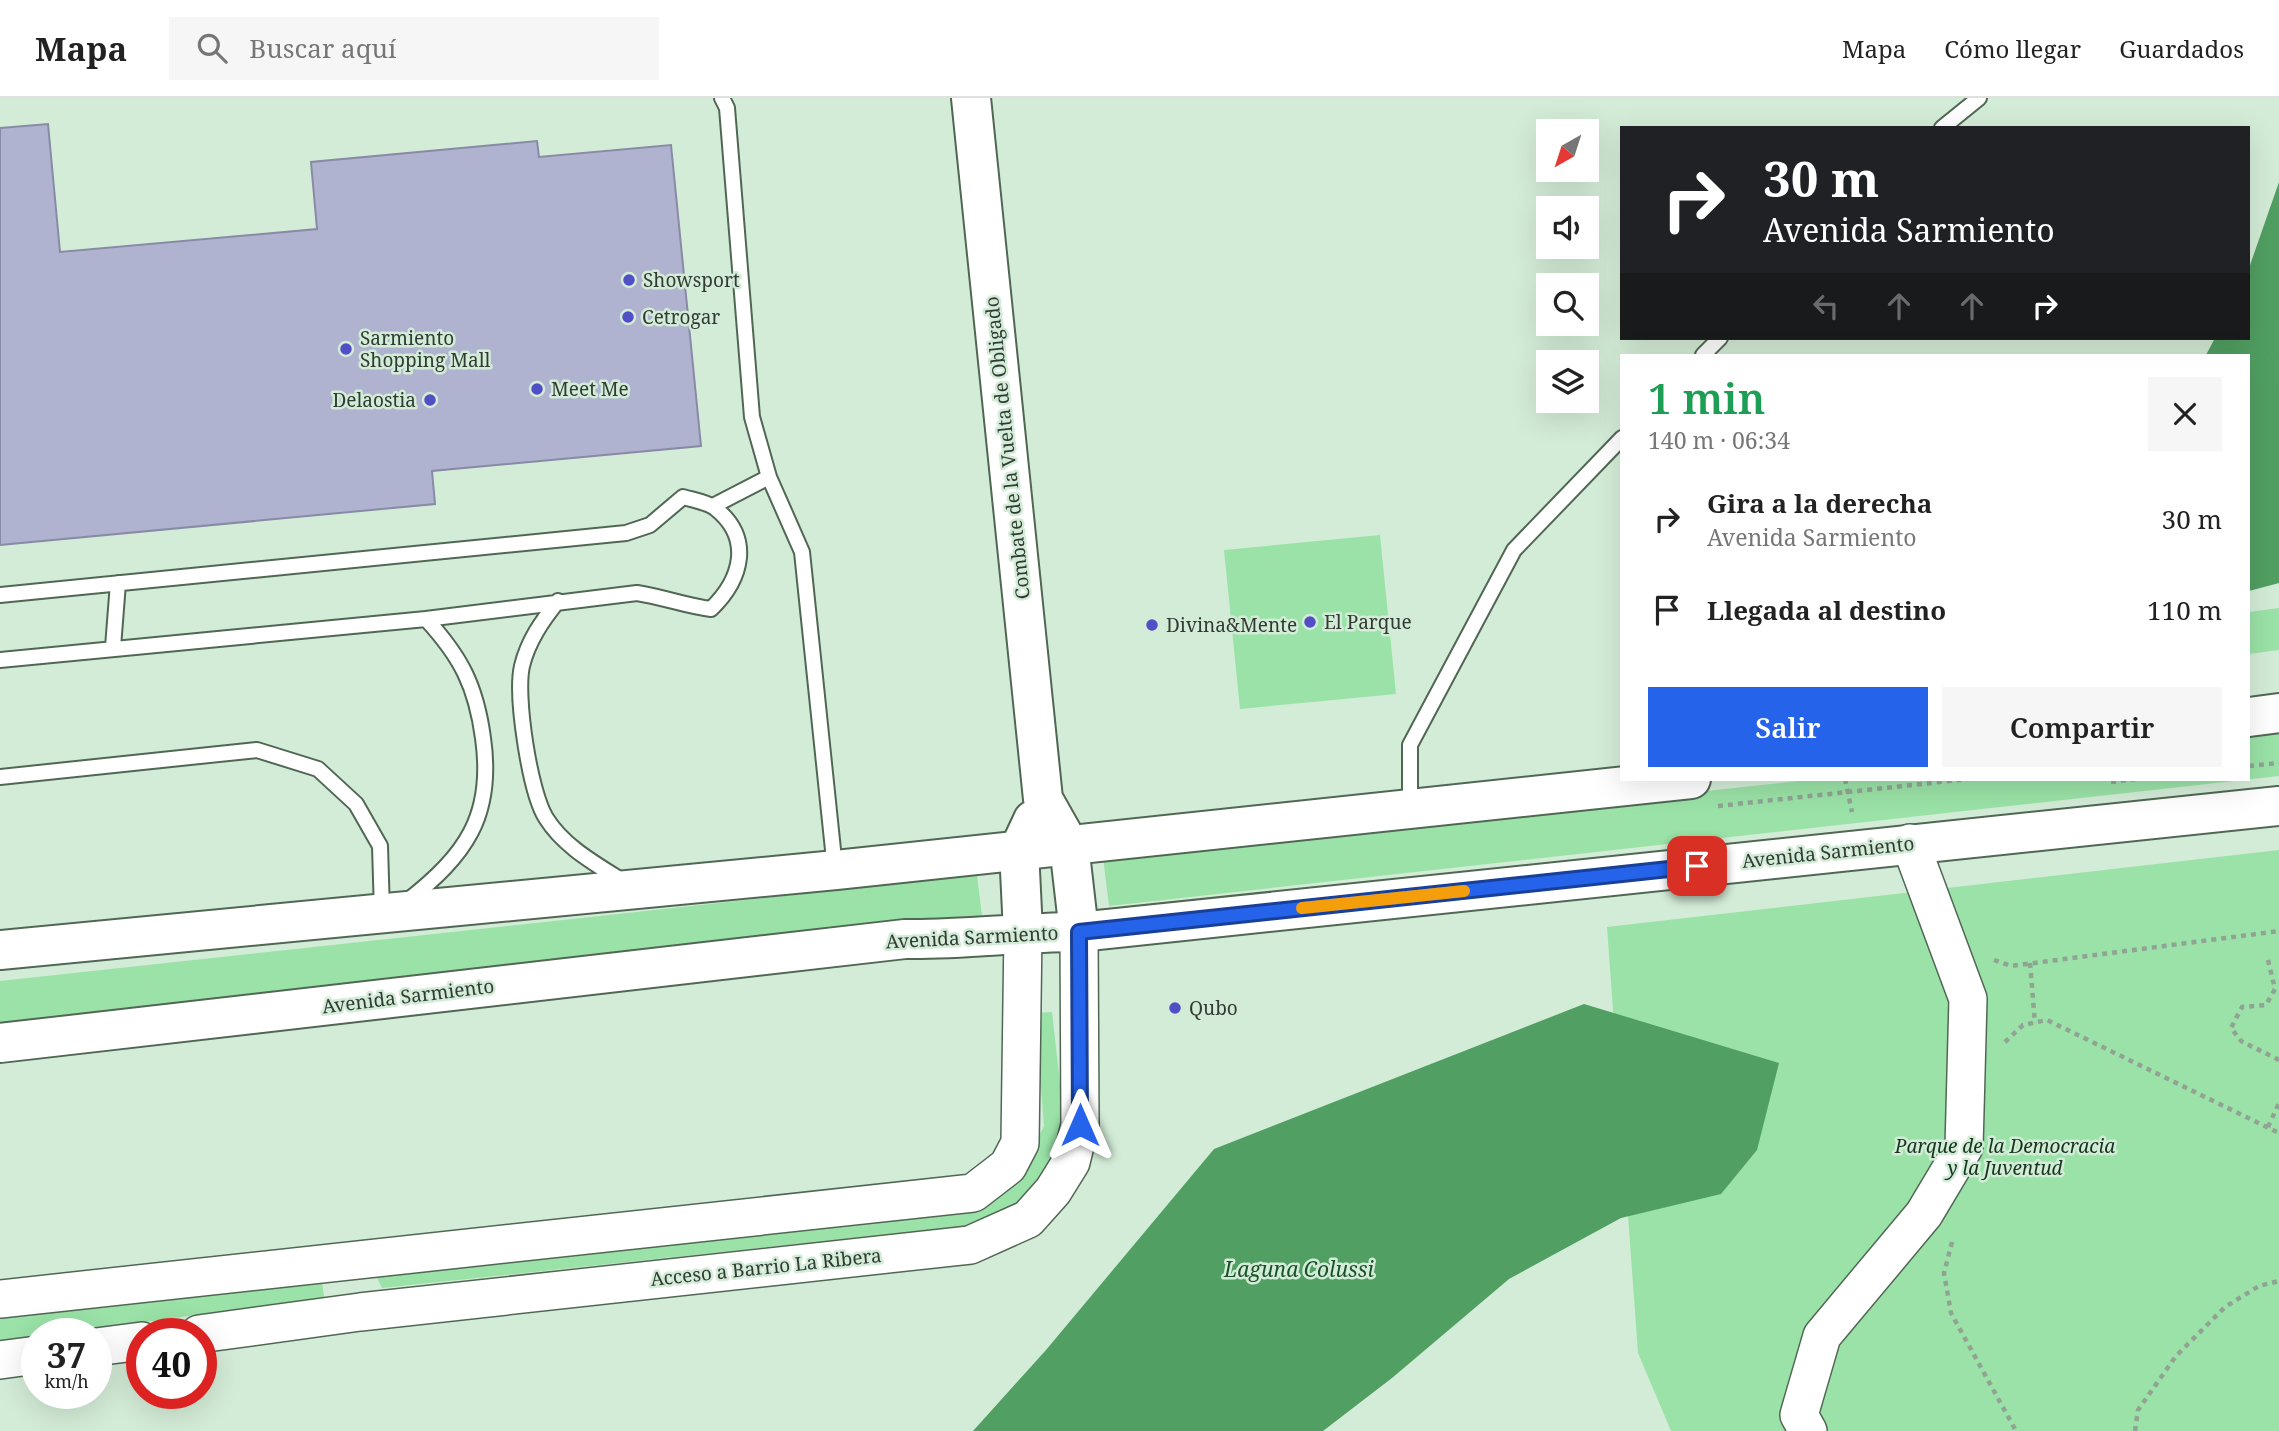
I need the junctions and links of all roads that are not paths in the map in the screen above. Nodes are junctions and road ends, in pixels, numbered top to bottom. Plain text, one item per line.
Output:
1 (722, 98) edge
2 (971, 98) edge
3 (1979, 98) edge
4 (1944, 126) edge
5 (1718, 340) edge
6 (1704, 354) edge
7 (1620, 440) edge
8 (769, 477) junction
9 (713, 506) junction
10 (118, 583) junction
11 (0, 595) edge
12 (558, 601) junction
13 (426, 619) junction
14 (113, 647) junction
15 (0, 660) edge
16 (2279, 713) edge
17 (2250, 717) edge
18 (0, 777) edge
19 (1673, 781) edge
20 (1043, 799) junction
21 (2279, 806) edge
22 (1410, 810) junction
23 (1910, 843) junction
24 (1069, 845) junction
25 (1019, 850) junction
26 (836, 870) junction
27 (637, 890) junction
28 (387, 913) junction
29 (1023, 932) junction
30 (1079, 932) junction
31 (0, 950) edge
32 (0, 1043) edge
33 (346, 1259) junction
34 (0, 1299) edge
35 (360, 1312) junction
36 (217, 1332) edge
37 (21, 1357) edge
38 (0, 1360) edge
39 (1808, 1431) edge

1 - 8 lane
2 - 20 main road, Combate de la Vuelta de Obligado
3 - 4 lane
5 - 6 lane
7 - 22 lane
8 - 9 lane
8 - 26 lane
9 - 10 lane
9 - 12 lane
10 - 11 lane
10 - 14 lane
12 - 13 lane
12 - 27 lane
13 - 14 lane
13 - 28 lane
14 - 15 lane
16 - 17 main road
18 - 28 lane
19 - 22 main road
20 - 24 main road, Combate de la Vuelta de Obligado
20 - 25 main road
21 - 23 main road, Avenida Sarmiento
22 - 24 main road
23 - 30 main road, Avenida Sarmiento
23 - 39 street
24 - 25 main road
24 - 30 main road, Combate de la Vuelta de Obligado
25 - 26 main road
25 - 29 main road
26 - 27 main road
27 - 28 main road
28 - 31 main road
29 - 30 main road, Avenida Sarmiento
29 - 32 main road, Avenida Sarmiento
29 - 33 street
30 - 35 street, Acceso a Barrio La Ribera
33 - 34 street
33 - 35 street
35 - 36 street, Acceso a Barrio La Ribera
37 - 38 street

